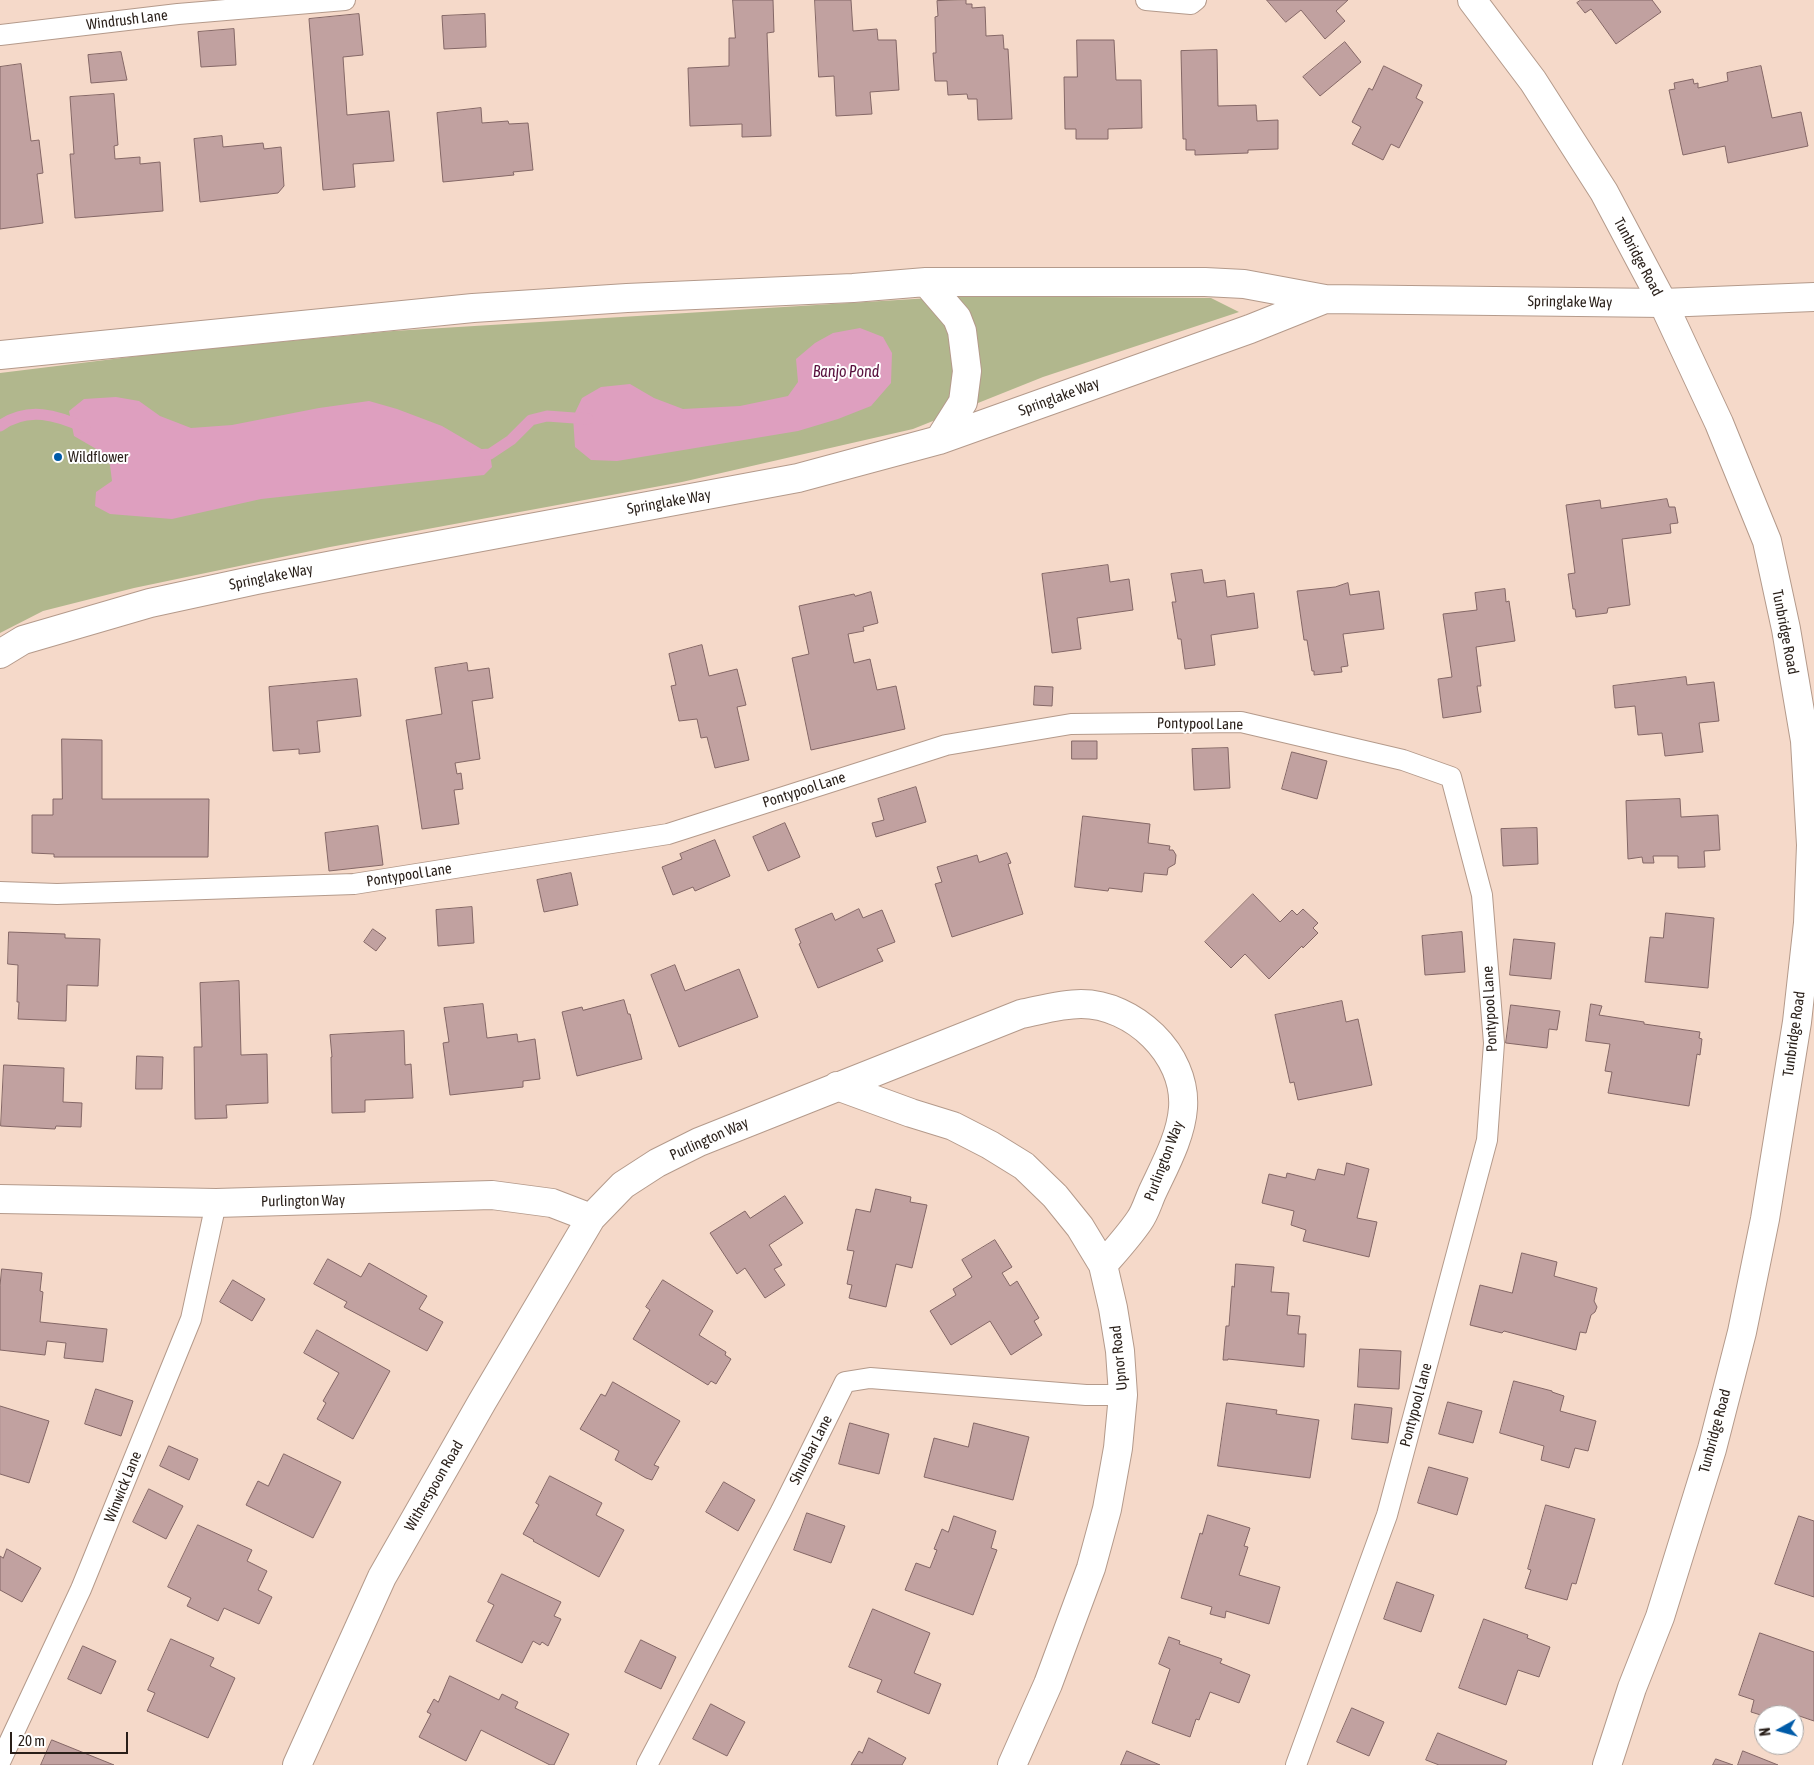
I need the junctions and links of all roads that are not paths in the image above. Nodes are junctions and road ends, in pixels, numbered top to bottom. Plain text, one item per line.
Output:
1 (345, 0) edge
2 (1146, 0) edge
3 (1196, 0) edge
4 (1472, 0) edge
5 (0, 35) edge
6 (926, 282) junction
7 (1814, 297) edge
8 (1325, 298) junction
9 (1663, 303) junction
10 (0, 355) edge
11 (939, 440) junction
12 (0, 654) edge
13 (0, 892) edge
14 (837, 1086) junction
15 (0, 1199) edge
16 (216, 1203) junction
17 (591, 1218) junction
18 (1102, 1265) junction
19 (1123, 1395) junction
20 (0, 1762) edge
21 (296, 1765) edge
22 (647, 1765) edge
23 (1012, 1765) edge
24 (1296, 1765) edge
25 (1607, 1765) edge

1 - 5 lane, Windrush Lane
2 - 3 lane
4 - 9 street, Tunbridge Road
6 - 8 street, Springlake Way
6 - 10 street, Springlake Way
6 - 11 street
7 - 9 street, Springlake Way
8 - 9 street, Springlake Way
8 - 11 street, Springlake Way
9 - 25 street, Tunbridge Road
11 - 12 street, Springlake Way
13 - 24 lane, Pontypool Lane
14 - 17 street, Purlington Way
14 - 18 street, Upnor Road
14 - 18 street, Purlington Way
15 - 16 street, Purlington Way
16 - 17 street, Purlington Way
16 - 20 lane, Winwick Lane
17 - 21 street, Witherspoon Road
18 - 19 street, Upnor Road
19 - 22 lane, Shunbar Lane
19 - 23 street, Upnor Road

